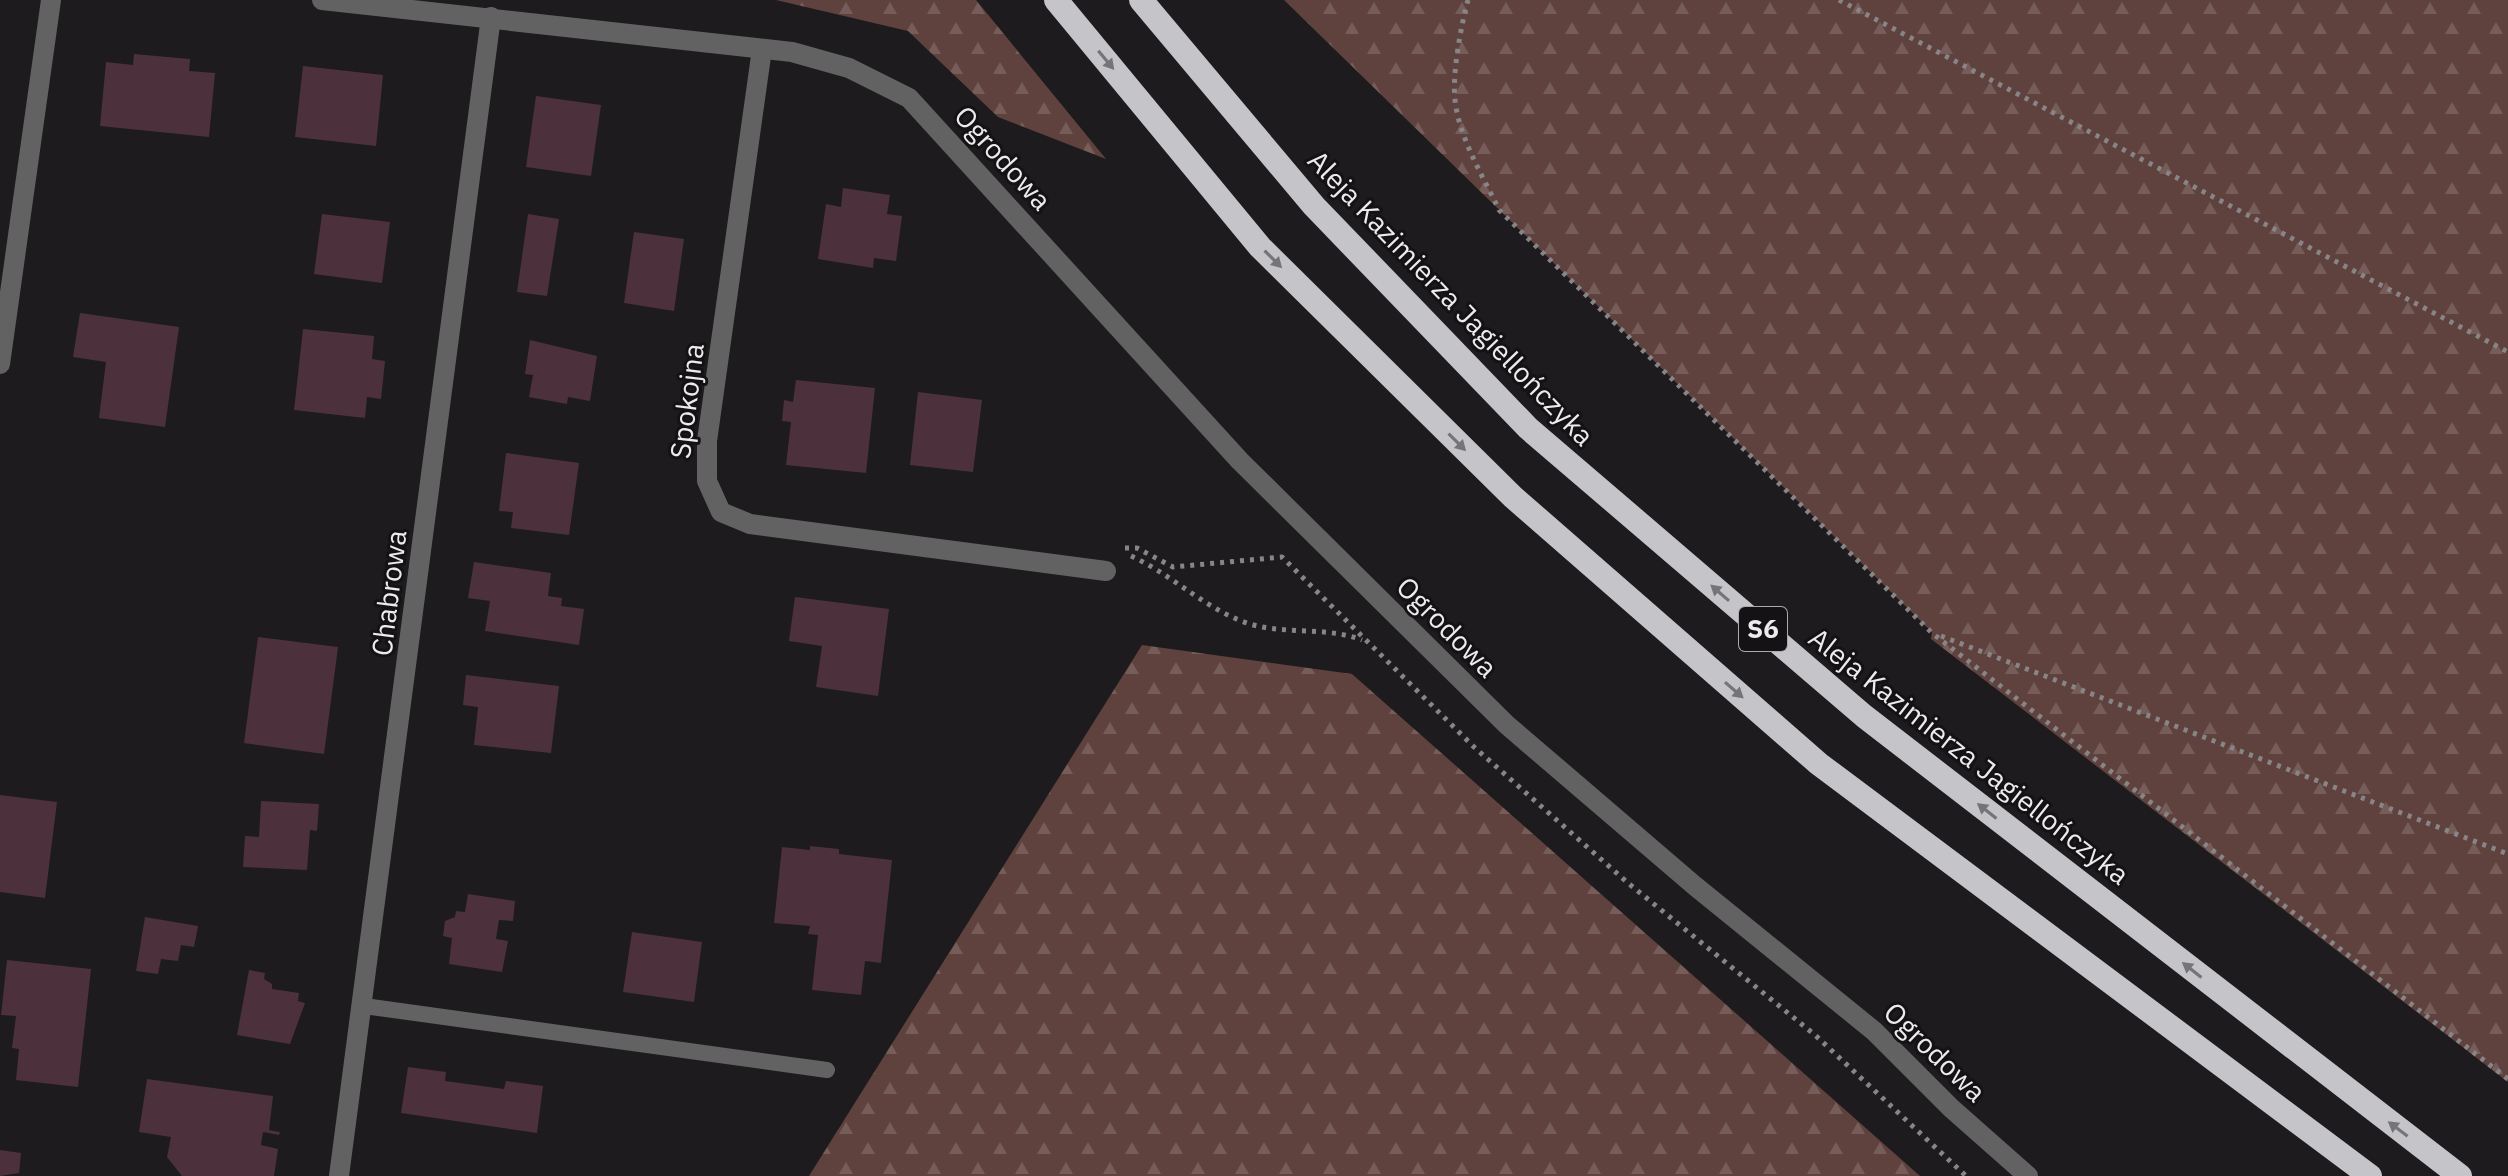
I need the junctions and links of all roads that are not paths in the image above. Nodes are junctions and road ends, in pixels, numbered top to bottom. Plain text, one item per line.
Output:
1 (51, 0) edge
2 (322, 0) edge
3 (1056, 0) edge
4 (1141, 0) edge
5 (491, 17) junction
6 (762, 49) junction
7 (0, 364) edge
8 (1106, 571) dead end
9 (364, 1006) junction
10 (827, 1070) dead end
11 (339, 1176) edge
12 (2028, 1176) edge
13 (2370, 1176) edge
14 (2460, 1176) edge

1 - 7 street
2 - 5 street
3 -> 13 highway, S6
14 -> 4 highway, Aleja Kazimierza Jagiellończyka / S6
5 - 6 street
5 - 9 street, Chabrowa
6 - 8 street, Spokojna
6 - 12 street, Ogrodowa
9 - 10 lane
9 - 11 street, Chabrowa

